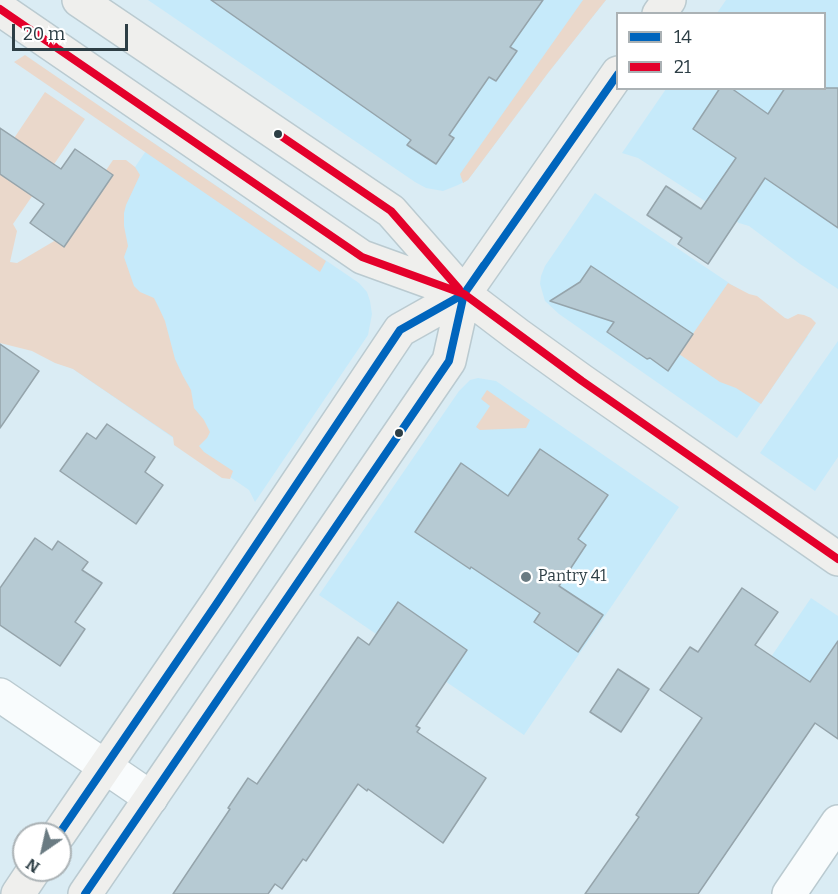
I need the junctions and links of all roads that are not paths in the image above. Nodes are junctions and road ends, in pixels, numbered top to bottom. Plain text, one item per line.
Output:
1 (79, 0) edge
2 (0, 9) edge
3 (616, 76) edge
4 (464, 294) junction
5 (838, 559) edge
6 (0, 695) edge
7 (105, 766) junction
8 (151, 798) junction
9 (67, 822) edge
10 (838, 822) edge
11 (85, 894) edge
12 (789, 894) edge

1 - 4 main road
2 - 4 main road
3 - 4 main road
4 - 5 main road
4 - 7 main road
4 - 8 main road
6 - 7 street
7 - 8 street
7 - 9 main road
8 - 11 main road
10 - 12 street

